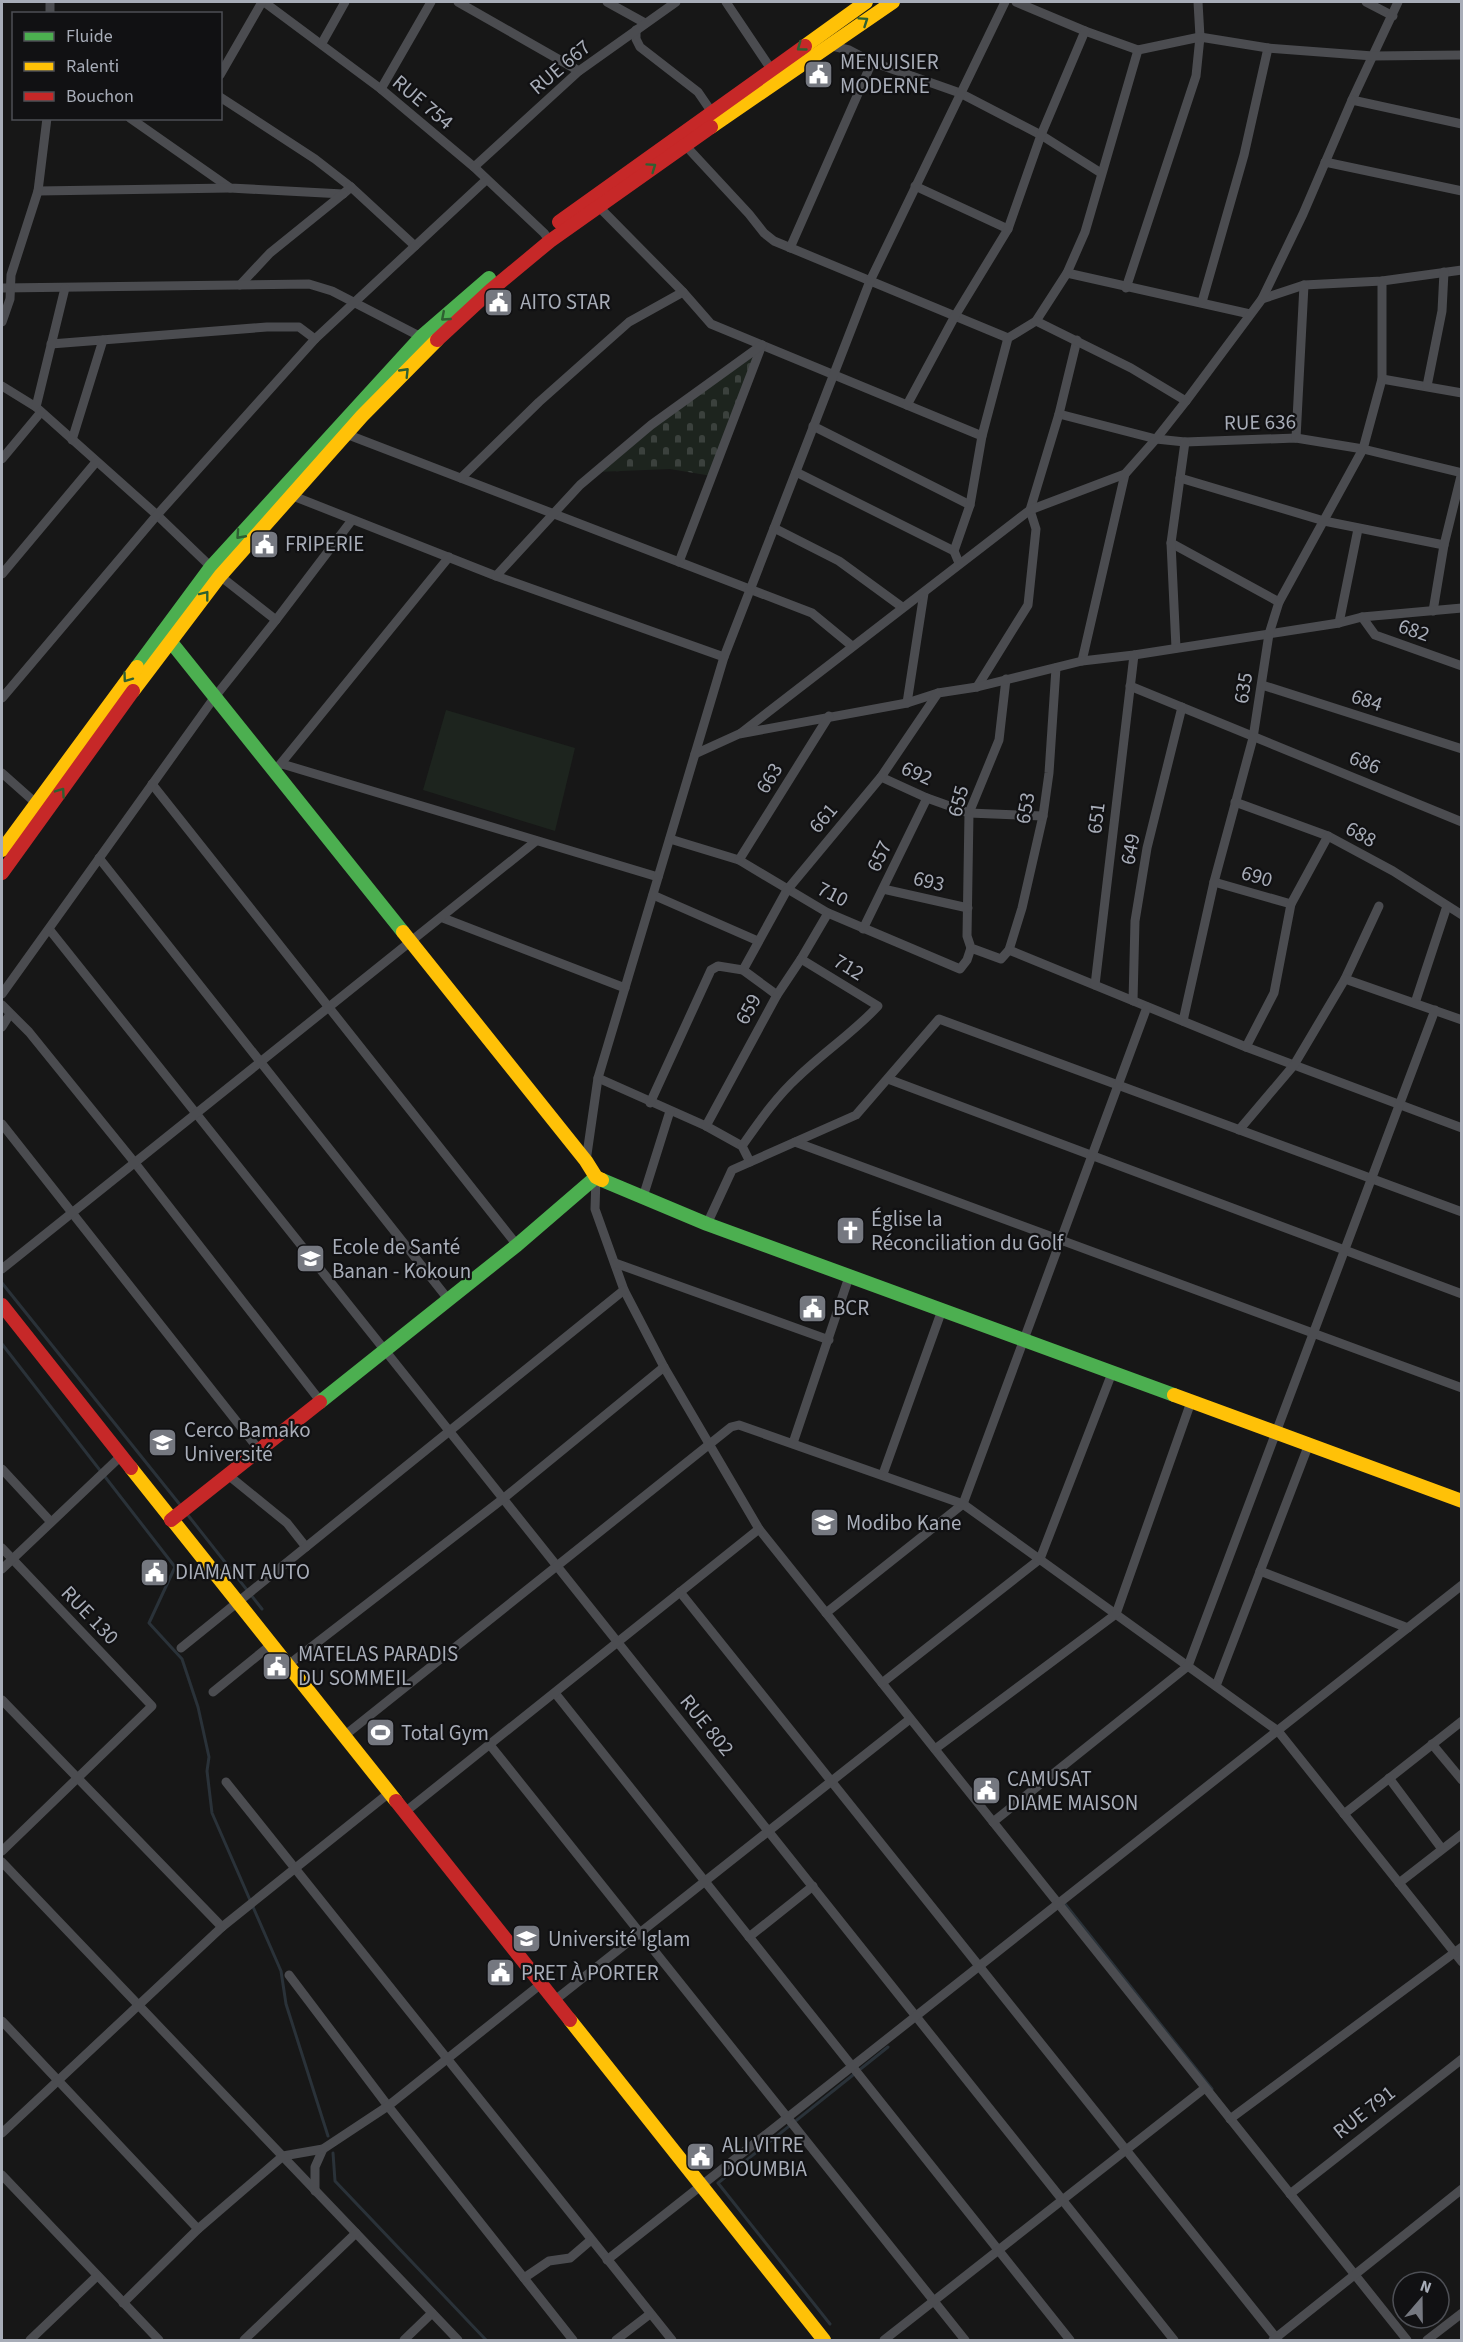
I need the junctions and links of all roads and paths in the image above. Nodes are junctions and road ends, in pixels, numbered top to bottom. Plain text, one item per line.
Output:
1 (263, 2) edge
2 (345, 2) edge
3 (431, 2) edge
4 (458, 2) edge
5 (607, 2) edge
6 (676, 2) edge
7 (726, 2) edge
8 (866, 2) edge
9 (893, 2) edge
10 (1005, 2) edge
11 (1016, 2) edge
12 (1198, 2) edge
13 (1366, 2) edge
14 (1398, 2) edge
15 (1393, 16) junction
16 (645, 23) junction
17 (636, 30) junction
18 (1085, 30) junction
19 (1200, 37) junction
20 (322, 43) junction
21 (828, 45) junction
22 (1268, 48) junction
23 (1138, 50) junction
24 (1461, 55) edge
25 (1373, 56) junction
26 (872, 62) junction
27 (771, 69) junction
28 (579, 71) junction
29 (222, 72) edge
30 (381, 89) junction
31 (960, 93) junction
32 (222, 98) edge
33 (1352, 100) junction
34 (711, 111) junction
35 (47, 120) edge
36 (133, 120) edge
37 (1461, 124) edge
38 (1041, 135) junction
39 (685, 145) junction
40 (1325, 162) junction
41 (474, 167) junction
42 (1101, 173) junction
43 (486, 180) junction
44 (915, 186) junction
45 (351, 187) junction
46 (230, 188) junction
47 (1461, 191) edge
48 (38, 192) junction
49 (343, 194) junction
50 (598, 206) junction
51 (1008, 229) junction
52 (547, 237) junction
53 (415, 246) junction
54 (790, 248) junction
55 (1461, 270) edge
56 (1444, 272) junction
57 (1067, 273) junction
58 (870, 281) junction
59 (1382, 281) junction
60 (240, 285) junction
61 (1304, 285) junction
62 (6, 288) edge
63 (65, 288) junction
64 (1126, 288) junction
65 (683, 292) junction
66 (1262, 299) junction
67 (1202, 302) junction
68 (353, 303) junction
69 (1250, 314) junction
70 (956, 316) junction
71 (1036, 321) junction
72 (2, 322) edge
73 (1008, 338) junction
74 (315, 339) junction
75 (103, 340) junction
76 (1077, 340) junction
77 (427, 341) junction
78 (51, 344) junction
79 (762, 345) junction
80 (834, 374) junction
81 (1382, 379) junction
82 (2, 386) edge
83 (1427, 386) junction
84 (1461, 393) edge
85 (1186, 401) junction
86 (907, 405) junction
87 (39, 409) junction
88 (1059, 414) junction
89 (813, 426) junction
90 (346, 434) junction
91 (982, 436) junction
92 (1296, 438) junction
93 (1156, 439) junction
94 (72, 440) junction
95 (1185, 442) junction
96 (1363, 449) junction
97 (2, 459) edge
98 (96, 462) junction
99 (796, 471) junction
100 (1461, 473) edge
101 (1125, 474) junction
102 (461, 478) junction
103 (1180, 478) junction
104 (286, 493) junction
105 (970, 505) junction
106 (1030, 510) junction
107 (1457, 513) edge
108 (157, 514) junction
109 (553, 514) junction
110 (352, 519) junction
111 (1324, 521) junction
112 (774, 528) junction
113 (1358, 530) junction
114 (1171, 543) junction
115 (1444, 545) junction
116 (954, 551) junction
117 (448, 557) junction
118 (679, 562) junction
119 (959, 563) junction
120 (216, 572) junction
121 (2, 573) edge
122 (496, 576) junction
123 (750, 589) junction
124 (924, 593) junction
125 (1279, 602) junction
126 (902, 607) junction
127 (1461, 608) edge
128 (1433, 611) junction
129 (1362, 617) junction
130 (276, 620) junction
131 (1339, 623) junction
132 (1269, 634) junction
133 (165, 636) junction
134 (852, 646) junction
135 (1176, 648) junction
136 (1134, 655) junction
137 (724, 657) junction
138 (1082, 661) junction
139 (1461, 666) edge
140 (1056, 668) junction
141 (1006, 679) junction
142 (1262, 685) junction
143 (1130, 686) junction
144 (977, 687) junction
145 (938, 693) junction
146 (2, 698) edge
147 (214, 698) junction
148 (906, 703) junction
149 (1182, 707) junction
150 (830, 716) junction
151 (739, 734) junction
152 (1253, 738) junction
153 (1461, 749) edge
154 (695, 754) junction
155 (278, 768) junction
156 (2, 773) edge
157 (881, 777) junction
158 (152, 784) junction
159 (927, 798) junction
160 (1234, 802) junction
161 (35, 803) junction
162 (48, 811) junction
163 (969, 813) junction
164 (1043, 816) junction
165 (1461, 822) edge
166 (1328, 836) junction
167 (670, 839) junction
168 (536, 841) junction
169 (2, 850) edge
170 (99, 858) junction
171 (740, 860) junction
172 (2, 873) edge
173 (658, 877) junction
174 (1214, 882) junction
175 (883, 889) junction
176 (787, 890) junction
177 (653, 894) junction
178 (1291, 904) junction
179 (1379, 906) dead end
180 (1447, 906) junction
181 (968, 908) junction
182 (828, 913) junction
183 (1461, 915) edge
184 (443, 918) junction
185 (49, 928) junction
186 (863, 929) junction
187 (758, 941) junction
188 (411, 943) junction
189 (971, 948) junction
190 (1009, 950) junction
191 (801, 959) junction
192 (742, 970) junction
193 (1345, 979) junction
194 (1095, 986) junction
195 (625, 988) junction
196 (2, 994) edge
197 (777, 995) junction
198 (1133, 1001) junction
199 (1415, 1003) junction
200 (2, 1005) edge
201 (1147, 1006) junction
202 (330, 1008) junction
203 (1435, 1010) junction
204 (10, 1014) junction
205 (1461, 1020) edge
206 (1183, 1021) junction
207 (2, 1027) edge
208 (1246, 1047) junction
209 (261, 1062) junction
210 (1294, 1065) junction
211 (598, 1078) junction
212 (888, 1079) junction
213 (1118, 1085) junction
214 (650, 1102) junction
215 (1400, 1105) junction
216 (670, 1111) junction
217 (197, 1113) junction
218 (2, 1124) edge
219 (706, 1126) junction
220 (1461, 1128) edge
221 (1239, 1130) junction
222 (795, 1142) junction
223 (742, 1146) junction
224 (1092, 1155) junction
225 (586, 1161) junction
226 (750, 1162) junction
227 (135, 1163) junction
228 (596, 1177) junction
229 (1372, 1179) junction
230 (643, 1197) junction
231 (1461, 1212) edge
232 (72, 1213) junction
233 (707, 1224) junction
234 (1060, 1240) junction
235 (517, 1245) junction
236 (1345, 1250) junction
237 (615, 1263) junction
238 (2, 1269) edge
239 (849, 1277) junction
240 (624, 1290) junction
241 (1461, 1294) edge
242 (448, 1299) junction
243 (2, 1305) edge
244 (942, 1310) junction
245 (1313, 1334) junction
246 (829, 1340) junction
247 (1024, 1340) junction
248 (386, 1351) junction
249 (664, 1367) junction
250 (1112, 1372) junction
251 (1461, 1389) edge
252 (321, 1402) junction
253 (1191, 1402) junction
254 (450, 1431) junction
255 (1276, 1432) junction
256 (793, 1443) junction
257 (710, 1444) junction
258 (1309, 1444) junction
259 (260, 1451) junction
260 (121, 1456) junction
261 (2, 1469) edge
262 (884, 1474) junction
263 (228, 1475) junction
264 (504, 1498) junction
265 (1461, 1501) edge
266 (963, 1504) junction
267 (171, 1520) junction
268 (51, 1522) junction
269 (759, 1529) junction
270 (306, 1547) junction
271 (2, 1548) edge
272 (12, 1559) junction
273 (1040, 1559) junction
274 (557, 1566) junction
275 (2, 1569) edge
276 (1260, 1571) junction
277 (1461, 1585) edge
278 (680, 1592) junction
279 (238, 1602) junction
280 (826, 1612) junction
281 (1116, 1614) junction
282 (1408, 1628) junction
283 (618, 1642) junction
284 (272, 1644) junction
285 (181, 1648) dead end
286 (288, 1665) junction
287 (1188, 1666) junction
288 (882, 1683) junction
289 (1216, 1686) junction
290 (213, 1692) dead end
291 (555, 1693) junction
292 (2, 1700) edge
293 (910, 1719) junction
294 (1461, 1721) edge
295 (1278, 1731) junction
296 (344, 1736) junction
297 (490, 1744) junction
298 (1432, 1744) junction
299 (935, 1749) junction
300 (77, 1778) junction
301 (1389, 1778) junction
302 (1461, 1780) edge
303 (831, 1781) junction
304 (226, 1782) dead end
305 (389, 1793) junction
306 (405, 1812) junction
307 (1344, 1814) junction
308 (993, 1822) junction
309 (768, 1831) junction
310 (1461, 1834) edge
311 (1442, 1850) junction
312 (2, 1851) edge
313 (2, 1862) edge
314 (295, 1868) junction
315 (705, 1881) junction
316 (1399, 1884) junction
317 (813, 1886) junction
318 (1058, 1904) junction
319 (222, 1927) junction
320 (640, 1933) junction
321 (749, 1937) junction
322 (1458, 1950) edge
323 (1461, 1962) edge
324 (979, 1966) junction
325 (289, 1976) dead end
326 (541, 1984) junction
327 (555, 2000) junction
328 (138, 2005) junction
329 (916, 2016) junction
330 (2, 2022) edge
331 (447, 2059) junction
332 (1461, 2059) edge
333 (852, 2067) junction
334 (58, 2081) junction
335 (1205, 2088) junction
336 (388, 2106) junction
337 (787, 2118) junction
338 (1230, 2120) junction
339 (2, 2133) edge
340 (323, 2149) junction
341 (1126, 2150) junction
342 (282, 2156) junction
343 (2, 2175) edge
344 (701, 2186) junction
345 (1461, 2189) edge
346 (315, 2191) junction
347 (1290, 2194) junction
348 (1062, 2200) junction
349 (198, 2229) junction
350 (356, 2233) junction
351 (591, 2240) junction
352 (999, 2250) junction
353 (608, 2260) junction
354 (1354, 2275) junction
355 (97, 2276) junction
356 (524, 2278) junction
357 (934, 2301) junction
358 (123, 2303) junction
359 (432, 2313) junction
360 (650, 2313) junction
361 (1461, 2313) edge
362 (30, 2340) edge
363 (159, 2340) edge
364 (244, 2340) edge
365 (404, 2340) edge
366 (458, 2340) edge
367 (573, 2340) edge
368 (616, 2340) edge
369 (672, 2340) edge
370 (824, 2340) edge
371 (884, 2340) edge
372 (965, 2340) edge
373 (1070, 2340) edge
374 (1174, 2340) edge
375 (1276, 2340) edge
376 (1407, 2340) edge
377 (1427, 2340) edge

1 - 20 street, RUE 754
1 - 29 street
2 - 20 street
3 - 30 street
4 - 28 street
5 - 16 street
6 - 16 street, RUE 667
7 - 27 street
8 -> 27 main road
21 -> 9 main road
10 - 31 street
11 - 18 street
12 - 19 street
13 - 15 street
14 - 15 street
15 - 25 street
16 - 17 street, RUE 667
17 - 28 street, RUE 667
17 - 34 street
18 - 23 street
18 - 38 street
19 - 22 street
19 - 23 street
19 - 64 street
20 - 30 street, RUE 754
21 - 26 street
21 - 39 main road
22 - 25 street
22 - 67 street
23 - 42 street
24 - 25 street
25 - 33 street
26 - 31 street
26 - 54 street
27 - 34 main road
28 - 41 street, RUE 667
30 - 41 street, RUE 754
31 - 38 street
31 - 44 street
32 - 45 street
33 - 37 street
33 - 40 street
34 - 52 main road
35 - 48 street
36 - 46 street
38 - 42 street
38 - 51 street
50 -> 39 main road
39 - 54 street
40 - 47 street
40 - 66 street
41 - 43 street, RUE 754
42 - 57 street
43 - 52 street, RUE 754
43 - 53 street
44 - 51 street
44 - 58 street
45 - 49 street
45 - 53 street
46 - 48 street
46 - 49 street
48 - 62 street
49 - 60 street
50 - 52 main road
50 - 65 street
51 - 70 street
52 - 77 main road
53 - 68 street
54 - 58 street
55 - 56 street
56 - 59 street
56 - 83 street
57 - 64 street
57 - 71 street
58 - 70 street
58 - 80 street
59 - 61 street
59 - 81 street, 635
60 - 63 street
60 - 68 street
61 - 66 street
61 - 92 street
62 - 63 street
62 - 72 street
63 - 78 street
64 - 67 street
65 - 79 street
65 - 102 street
66 - 69 street
67 - 69 street
68 - 74 street
68 - 77 street
69 - 85 street
70 - 73 street
70 - 86 street
71 - 73 street
71 - 76 street
73 - 91 street
74 - 75 street
74 - 108 street
75 - 78 street
75 - 94 street
76 - 85 street
76 - 88 street
90 -> 77 main road
77 - 104 main road
78 - 87 street
79 - 80 street
79 - 109 street
79 - 118 street
80 - 86 street
80 - 89 street
81 - 83 street
81 - 96 street, 635
82 - 87 street
83 - 84 street
85 - 93 street
86 - 91 street
87 - 94 street
87 - 97 street
88 - 93 street, RUE 636
88 - 106 street
89 - 99 street
89 - 105 street
90 - 102 street
90 - 104 main road
91 - 105 street
92 - 95 street, RUE 636
92 - 96 street, RUE 636
93 - 95 street, RUE 636
93 - 101 street
94 - 98 street
95 - 103 street
96 - 100 street, RUE 636
96 - 111 street, 635
98 - 108 street
98 - 121 street
99 - 112 street
99 - 116 street
100 - 107 street
101 - 106 street
101 - 138 street
102 - 109 street
103 - 111 street
103 - 114 street
104 - 110 street
104 - 120 main road
105 - 116 street
106 - 119 street
106 - 144 street
107 - 115 street
108 - 120 street
108 - 146 street
109 - 118 street
109 - 122 street
110 - 117 street
110 - 130 street
111 - 113 street
111 - 125 street, 635
112 - 123 street
112 - 126 street
113 - 115 street
113 - 131 street
114 - 125 street
114 - 135 street
115 - 128 street
116 - 119 street
117 - 122 street
117 - 155 street
118 - 123 street
119 - 124 street
120 - 130 street
120 - 133 main road
122 - 137 street
123 - 134 street
123 - 137 street
124 - 126 street
124 - 148 street
125 - 132 street, 635
126 - 134 street
127 - 128 street
128 - 129 street
129 - 131 street
129 - 139 street, 682
130 - 147 street
131 - 132 street
132 - 135 street
132 - 142 street, 635
133 - 147 main road
133 -> 161 main road
162 -> 133 main road
134 - 151 street
135 - 136 street
136 - 138 street
136 - 143 street, 651
137 - 154 street
138 - 140 street
140 - 141 street
140 - 164 street, 653
141 - 144 street
141 - 163 street, 655
142 - 152 street, 635
142 - 153 street, 684
143 - 149 street, 686
143 - 194 street, 651
144 - 145 street
145 - 148 street
145 - 157 street, 661
147 - 155 main road
147 - 158 street
148 - 150 street
149 - 152 street, 686
149 - 198 street, 649
150 - 151 street
150 - 171 street, 663
151 - 154 street
152 - 160 street, 635
152 - 165 street, 686
154 - 167 street
155 - 168 street
155 - 188 main road
156 - 161 street
157 - 159 street, 692
157 - 176 street, 661
158 - 170 street
158 - 202 street
159 - 163 street, 692
159 - 175 street, 657
160 - 166 street, 688
160 - 174 street, 635
161 - 162 street
161 - 169 main road
162 - 172 main road
163 - 164 street, 692
163 - 181 street, 655
164 - 190 street, 653
166 - 178 street
166 - 180 street, 688
167 - 171 street, 710
167 - 173 street
168 - 173 street
168 - 184 street
170 - 185 street
170 - 209 street
171 - 176 street, 710
173 - 177 street
174 - 178 street, 690
174 - 206 street, 635
175 - 181 street, 693
175 - 186 street, 657
176 - 182 street, 710
176 - 187 street, 661
177 - 187 street
177 - 195 street
178 - 208 street
179 - 193 street
180 - 183 street, 688
180 - 199 street
181 - 189 street, 655
182 - 186 street, 710
182 - 191 street, 659
184 - 188 street
184 - 195 street
185 - 196 street
185 - 217 street, RUE 802
186 - 189 street, 710
187 - 192 street, 661
188 - 202 street
188 - 225 main road
189 - 190 street
190 - 194 street
191 - 197 street, 659
191 - 223 street, 712
192 - 197 street
192 - 214 street
193 - 199 street
193 - 210 street
194 - 198 street
195 - 211 street
197 - 219 street, 659
198 - 201 street
199 - 203 street
200 - 204 street
201 - 206 street
201 - 213 street
202 - 209 street
202 - 235 street
203 - 205 street
203 - 215 street
204 - 207 street
204 - 227 street
206 - 208 street
208 - 210 street
209 - 217 street
209 - 242 street
210 - 215 street
210 - 221 street
211 - 214 street
211 - 225 street
212 - 213 street
212 - 222 street
212 - 224 street
213 - 221 street
213 - 224 street
214 - 216 street
215 - 220 street
215 - 229 street
216 - 219 street
216 - 230 street
217 - 227 street
217 - 248 street, RUE 802
218 - 232 street
219 - 223 street
221 - 229 street
222 - 226 street
222 - 234 street
223 - 226 street
224 - 234 street
224 - 236 street
225 - 228 main road
226 - 233 street
227 - 232 street
227 - 252 street
228 - 230 main road
228 - 235 main road
228 - 237 street
229 - 231 street
229 - 236 street
230 - 233 main road
232 - 238 street
232 - 259 street
233 - 239 main road
234 - 245 street
234 - 247 street
235 - 242 main road
236 - 241 street
236 - 245 street
237 - 240 street
237 - 246 street
239 - 244 main road
239 - 246 street
240 - 249 street
240 - 254 street
242 - 248 main road
243 - 260 main road
244 - 247 main road
244 - 262 street
245 - 251 street
245 - 255 street
246 - 256 street
247 - 250 main road
247 - 266 street
248 - 252 main road
248 - 254 street, RUE 802
249 - 257 street
249 - 264 street
250 - 253 main road
250 - 273 street
252 - 259 main road
253 - 255 main road
253 - 281 street
254 - 264 street, RUE 802
254 - 270 street
255 - 258 main road
255 - 287 street
256 - 257 street
256 - 262 street
257 - 269 street
257 - 274 street
258 - 265 main road
258 - 276 street
259 - 263 main road
260 - 267 main road
260 - 268 street
261 - 268 street
262 - 266 street
263 - 267 main road
263 - 270 street
264 - 274 street, RUE 802
264 - 286 street
266 - 273 street
266 - 280 street
267 - 279 main road
268 - 272 street
269 - 278 street
269 - 280 street
270 - 279 street
271 - 272 street, RUE 130
272 - 275 street
272 - 300 street, RUE 130
273 - 281 street
273 - 288 street
274 - 283 street, RUE 802
274 - 296 street
276 - 282 street
276 - 289 street
277 - 282 street
278 - 283 street
278 - 303 street
279 - 284 main road
279 - 285 street
280 - 288 street
281 - 287 street
281 - 299 street
282 - 295 street
283 - 291 street
283 - 309 street, RUE 802
284 - 286 main road
284 - 290 street
286 - 296 main road
287 - 289 street
287 - 308 street
288 - 293 street
289 - 295 street
291 - 297 street
291 - 315 street
292 - 300 street
293 - 299 street
293 - 303 street
294 - 298 street
295 - 307 street
295 - 318 street
296 - 305 main road
297 - 306 street
297 - 320 street
298 - 301 street
298 - 302 street
299 - 308 street
300 - 312 street
300 - 319 street
301 - 307 street
301 - 311 street
303 - 309 street
303 - 324 street
304 - 314 street
305 - 306 main road
305 - 314 street
306 - 326 main road
307 - 316 street
308 - 318 street
309 - 315 street
309 - 317 street, RUE 802
310 - 311 street
311 - 316 street
313 - 328 street
314 - 319 street
314 - 331 street
315 - 320 street
315 - 321 street
316 - 322 street
317 - 321 street
317 - 329 street, RUE 802
318 - 324 street
318 - 335 street
319 - 328 street
320 - 327 street
320 - 337 street
321 - 333 street
322 - 323 street
322 - 338 street
324 - 329 street
324 - 341 street
325 - 336 street
326 - 327 main road
326 - 331 street
327 - 344 main road
328 - 334 street
328 - 342 street
329 - 333 street
329 - 348 street, RUE 802
330 - 334 street
331 - 336 street
331 - 351 street
332 - 347 street, RUE 791
333 - 337 street
333 - 352 street
334 - 339 street
334 - 349 street
335 - 338 street
335 - 341 street
336 - 340 street
336 - 356 street
337 - 344 street
337 - 357 street
338 - 347 street
340 - 342 street
340 - 346 street
341 - 348 street
341 - 375 street
342 - 346 street
342 - 349 street
343 - 355 street
344 - 353 street
344 - 370 main road
345 - 354 street
346 - 350 street
347 - 354 street
348 - 352 street
348 - 374 street, RUE 802
349 - 358 street
350 - 359 street
350 - 364 street
351 - 353 street
351 - 356 street
352 - 357 street
352 - 373 street
353 - 360 street
354 - 375 street
354 - 376 street
355 - 358 street
355 - 362 street
356 - 367 street
357 - 371 street
357 - 372 street
358 - 363 street
359 - 365 street
359 - 366 street
360 - 368 street
360 - 369 street
361 - 377 street

